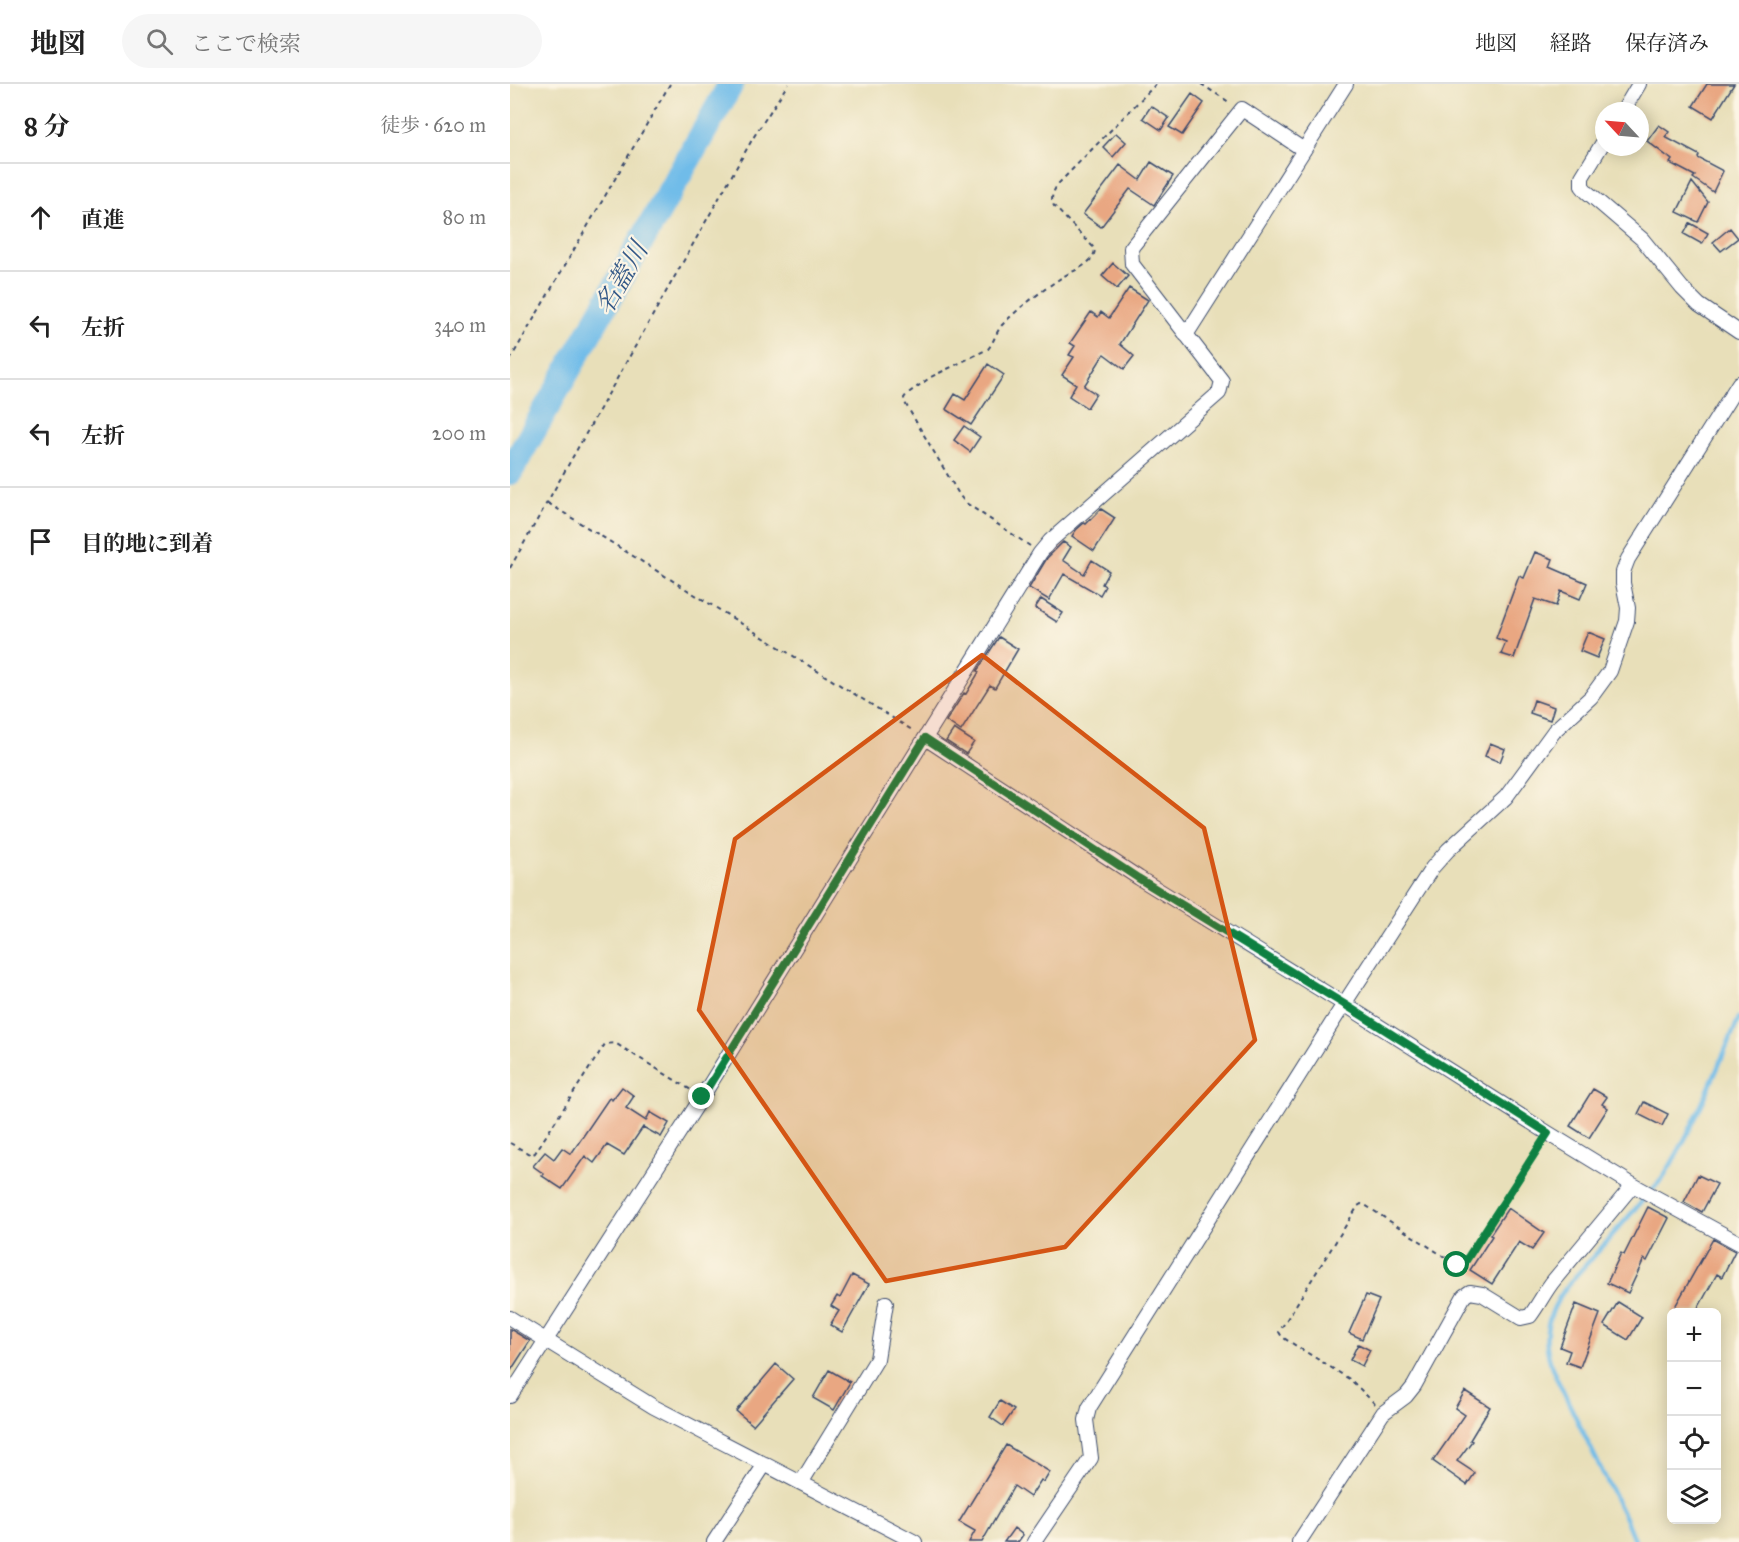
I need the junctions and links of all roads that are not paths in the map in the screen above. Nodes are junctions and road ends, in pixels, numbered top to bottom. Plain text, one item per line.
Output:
1 (1346, 84) edge
2 (1640, 84) edge
3 (1629, 102) edge
4 (1304, 150) junction
5 (1595, 156) edge
6 (1739, 332) edge
7 (1186, 335) junction
8 (1739, 383) edge
9 (925, 738) junction
10 (1344, 1004) junction
11 (1633, 1185) junction
12 (1739, 1243) edge
13 (886, 1303) dead end
14 (510, 1318) edge
15 (546, 1340) junction
16 (510, 1396) edge
17 (765, 1464) junction
18 (801, 1483) junction
19 (714, 1542) edge
20 (915, 1542) edge
21 (1034, 1542) edge
22 (1299, 1542) edge

1 - 4 street
2 - 3 street
4 - 7 street
4 - 7 street
5 - 6 street
7 - 9 street
8 - 10 street
9 - 10 street
9 - 15 street
10 - 11 street
10 - 21 street
11 - 12 street
11 - 22 street
13 - 18 street
14 - 15 street
15 - 16 street
15 - 17 street
17 - 18 street
17 - 19 street
18 - 20 street

